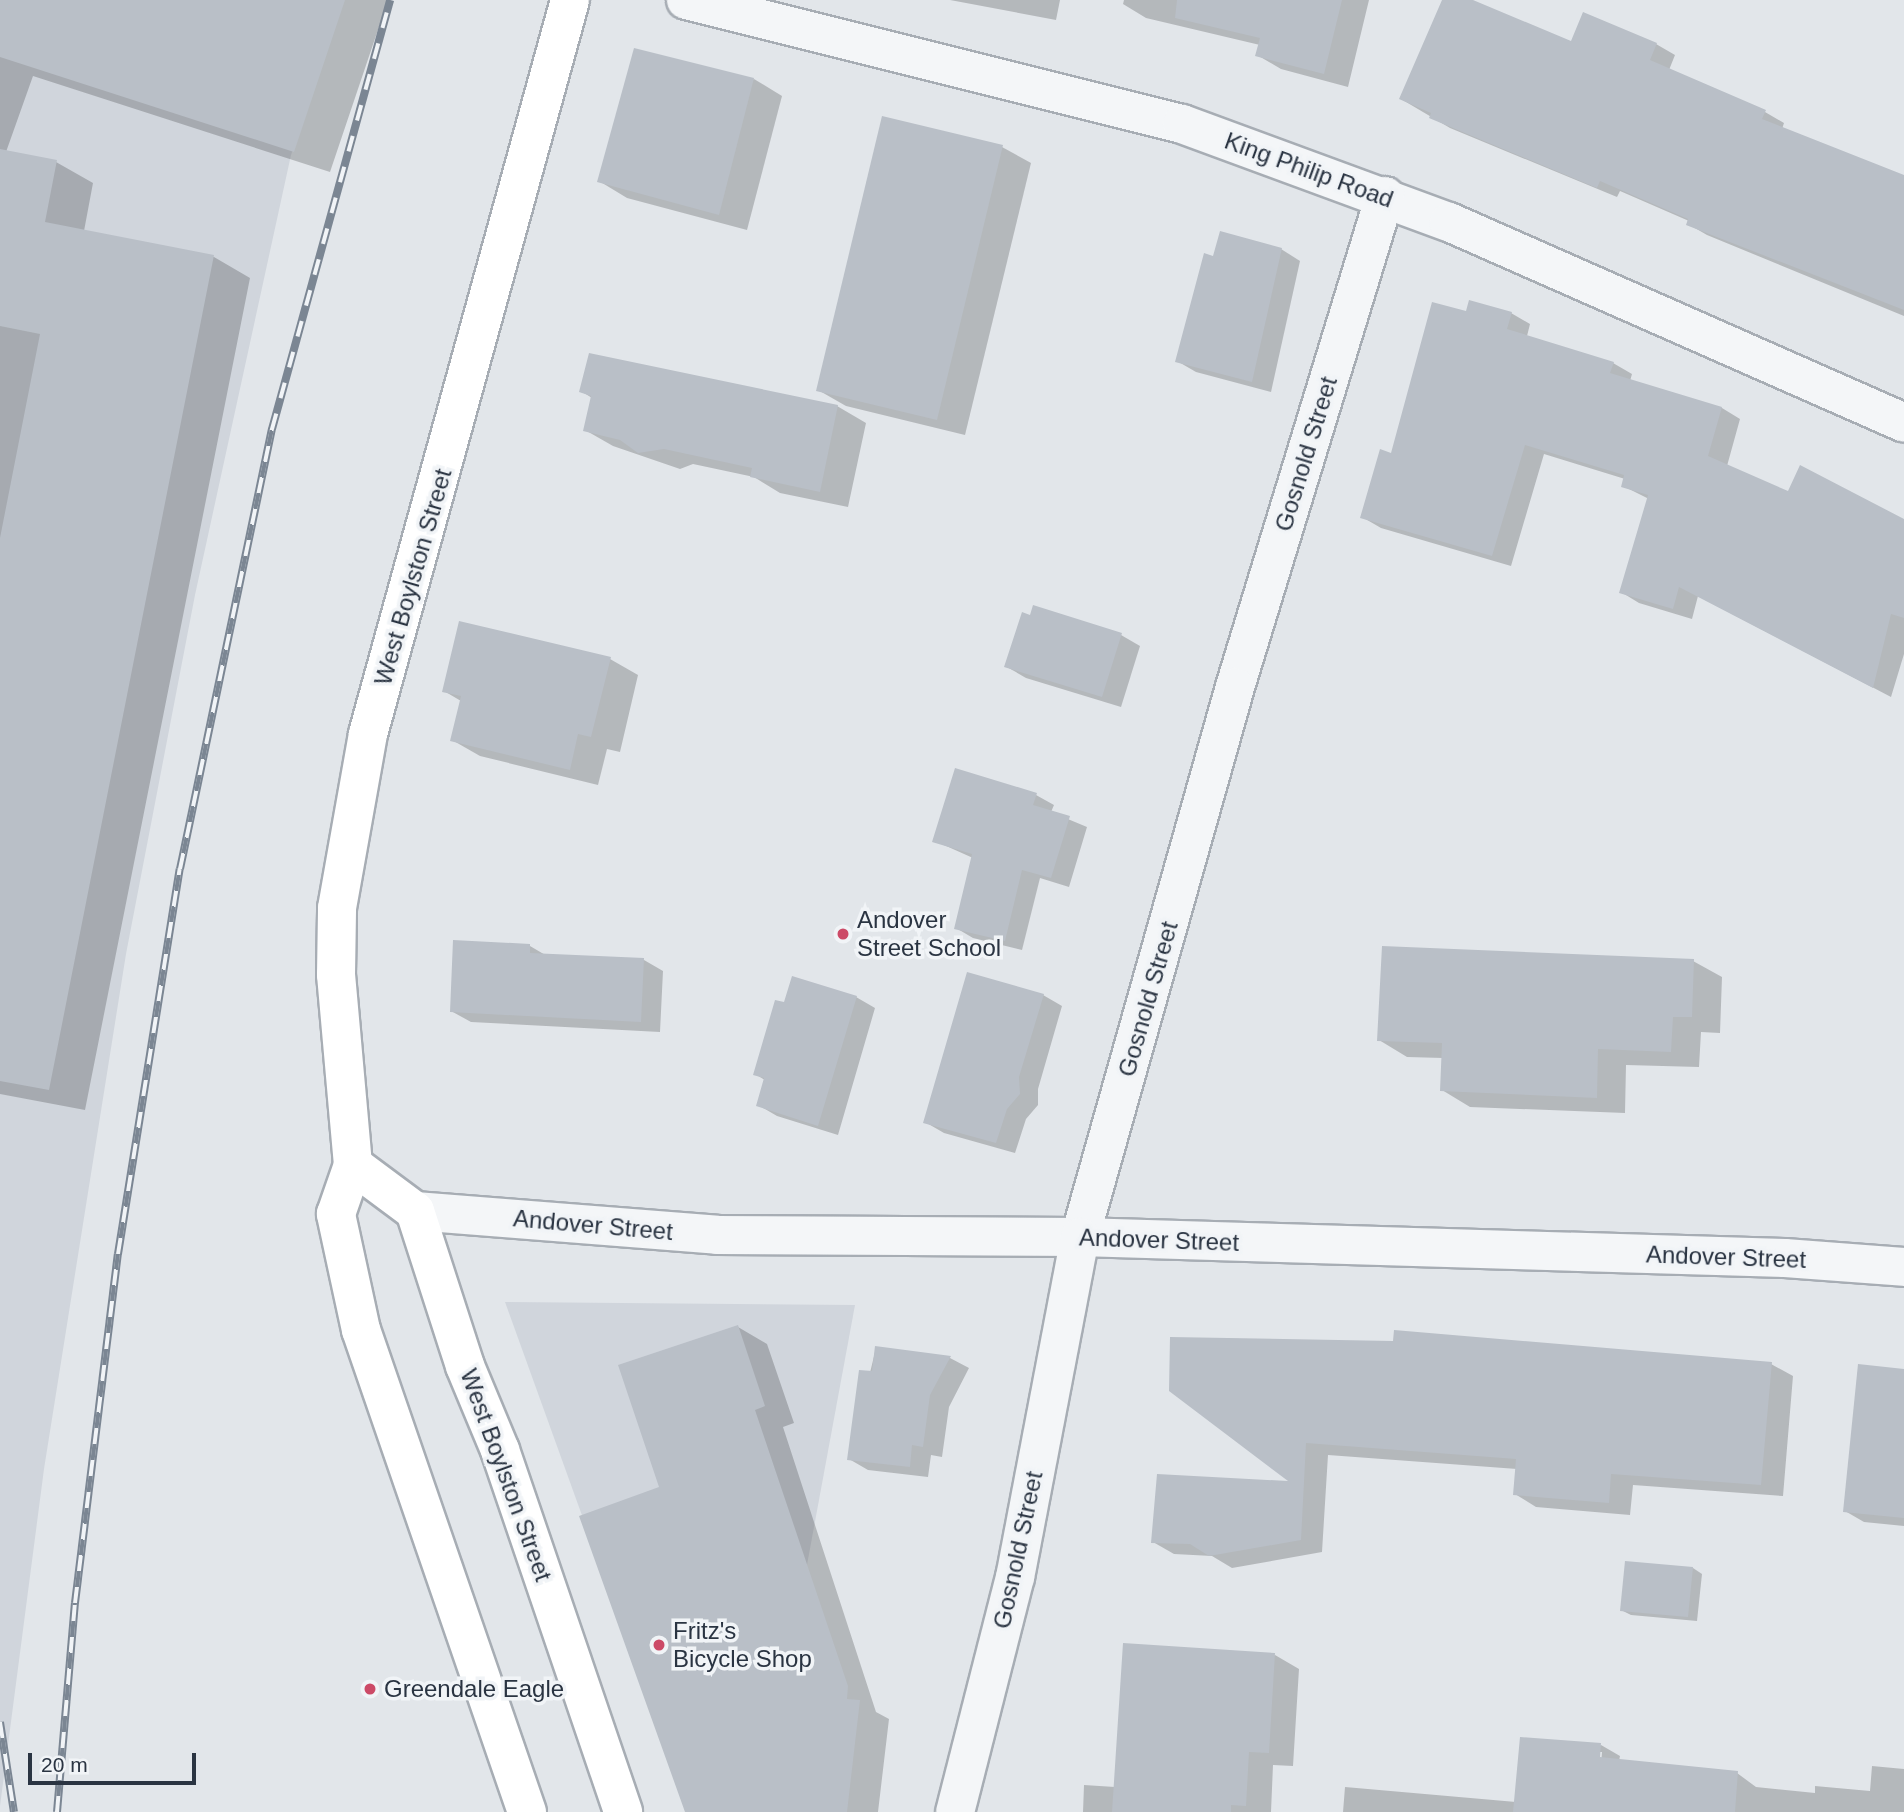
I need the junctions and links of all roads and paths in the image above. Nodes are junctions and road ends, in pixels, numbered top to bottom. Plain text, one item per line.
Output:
1 (570, 0) edge
2 (686, 0) edge
3 (1385, 196) junction
4 (1904, 424) edge
5 (353, 1165) junction
6 (415, 1211) junction
7 (1080, 1237) junction
8 (1904, 1267) edge
9 (527, 1812) edge
10 (623, 1812) edge
11 (955, 1812) edge

1 - 5 main road, West Boylston Street
2 - 3 street, King Philip Road
3 - 4 street, King Philip Road
3 - 7 street, Gosnold Street
5 - 6 main road
5 - 9 main road, West Boylston Street
6 - 7 street, Andover Street
6 - 10 main road, West Boylston Street
7 - 8 street, Andover Street
7 - 11 street, Gosnold Street

